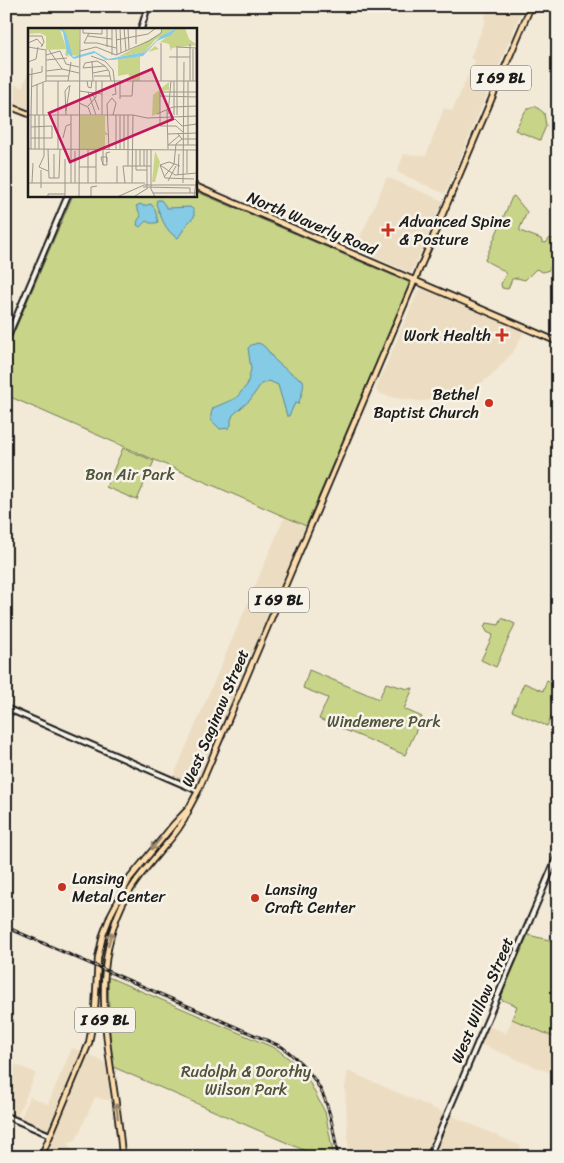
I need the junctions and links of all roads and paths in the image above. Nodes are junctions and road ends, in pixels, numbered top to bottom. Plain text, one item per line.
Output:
1 (148, 6) edge
2 (531, 6) edge
3 (141, 28) edge
4 (6, 105) edge
5 (28, 114) edge
6 (196, 186) edge
7 (68, 196) edge
8 (416, 281) junction
9 (6, 341) edge
10 (558, 342) edge
11 (6, 708) edge
12 (198, 791) junction
13 (189, 808) junction
14 (558, 854) edge
15 (6, 1116) edge
16 (50, 1135) junction
17 (41, 1157) edge
18 (122, 1157) edge
19 (429, 1157) edge

1 - 3 street
2 - 8 main road, I 69 BL
4 - 5 main road
6 - 8 main road, North Waverly Road
7 - 9 street
8 - 10 main road, North Waverly Road
8 - 12 main road, West Saginaw Street / I 69 BL
11 - 12 street
12 - 13 main road, West Saginaw Street / I 69 BL
13 -> 16 main road, West Saginaw Street / I 69 BL
18 -> 13 main road, I 69 BL
14 - 19 street, West Willow Street
15 - 16 street
16 - 17 main road, West Saginaw Street / I 69 BL

